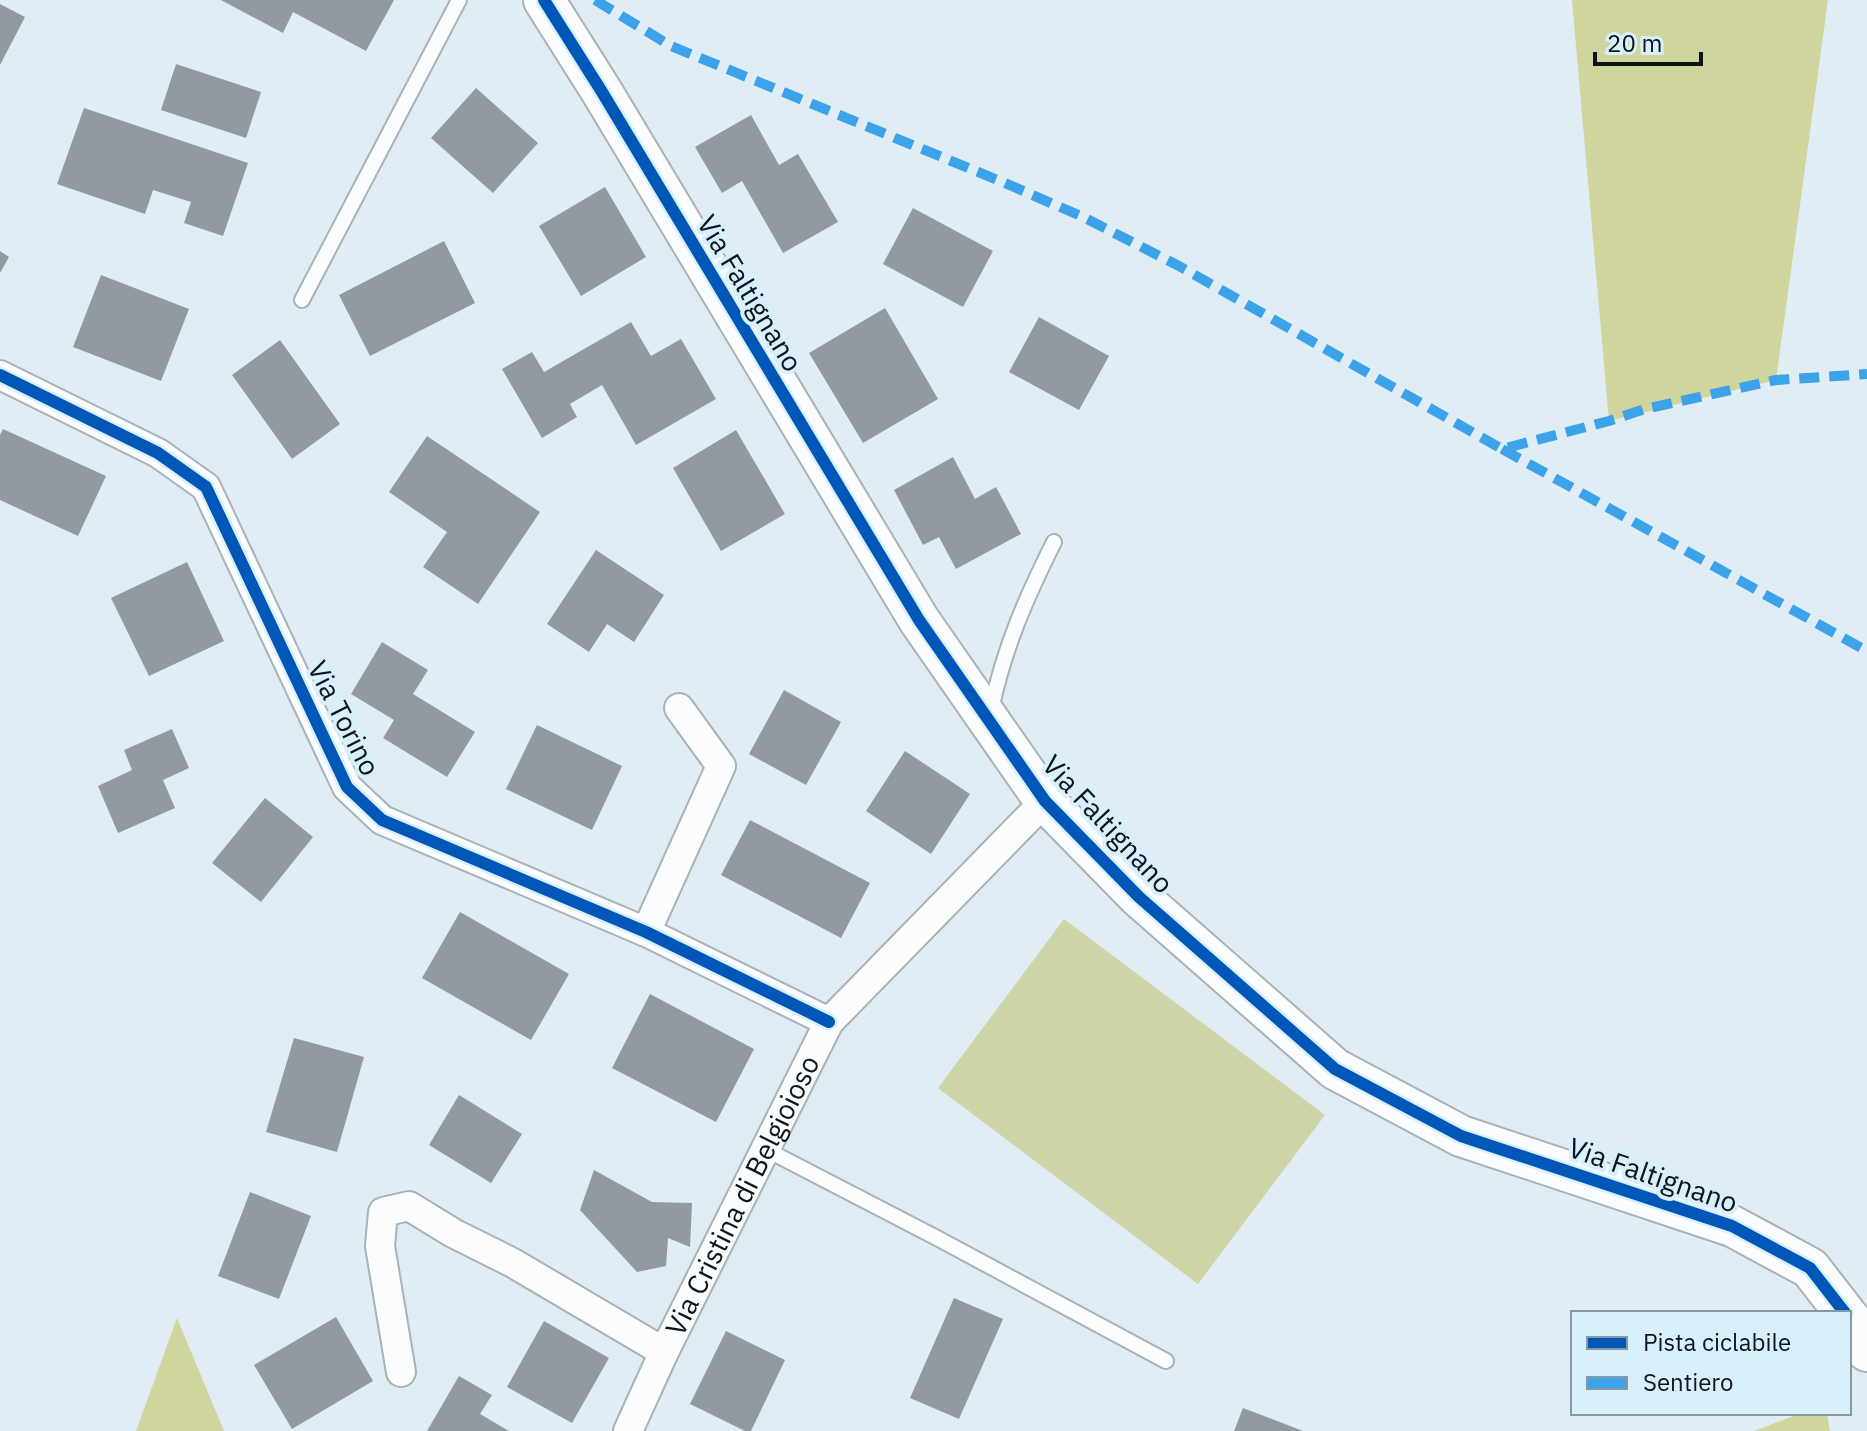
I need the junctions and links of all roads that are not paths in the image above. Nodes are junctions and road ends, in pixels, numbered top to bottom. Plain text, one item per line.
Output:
1 (459, 0) edge
2 (544, 0) edge
3 (302, 300) dead end
4 (0, 375) edge
5 (1054, 542) dead end
6 (679, 708) dead end
7 (989, 720) junction
8 (1045, 801) junction
9 (646, 932) junction
10 (829, 1022) junction
11 (765, 1149) junction
12 (1844, 1311) edge
13 (1851, 1320) edge
14 (1867, 1351) edge
15 (664, 1352) junction
16 (1166, 1361) dead end
17 (401, 1372) dead end
18 (628, 1431) edge

1 - 3 lane
2 - 7 street, Via Faltignano
4 - 9 street, Via Torino
5 - 7 lane
6 - 9 street
7 - 8 street, Via Faltignano
8 - 10 street, Via Cristina di Belgioioso
8 - 12 street, Via Faltignano
9 - 10 street, Via Torino
10 - 11 street, Via Cristina di Belgioioso
11 - 15 street, Via Cristina di Belgioioso
11 - 16 lane
13 - 14 street, Via Faltignano
15 - 17 street
15 - 18 street, Via Cristina di Belgioioso

